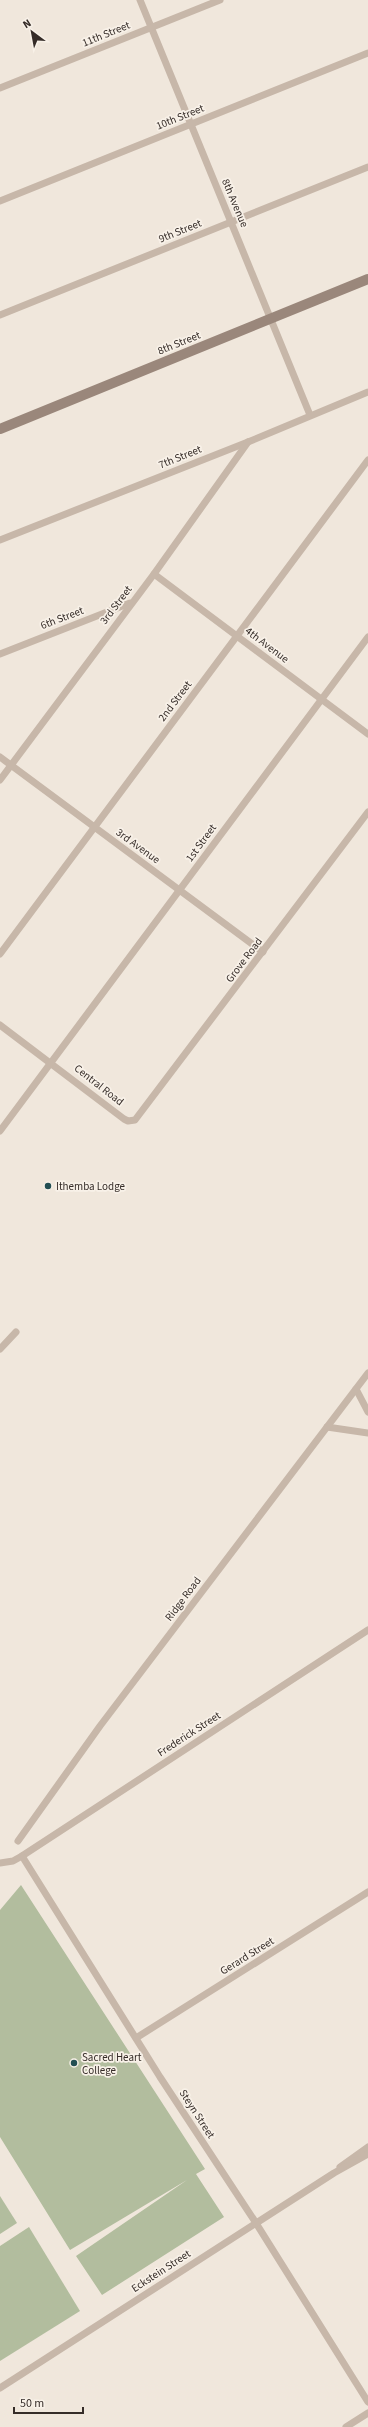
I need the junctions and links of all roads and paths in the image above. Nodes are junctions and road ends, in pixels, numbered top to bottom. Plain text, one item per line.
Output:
1 (140, 0) edge
2 (220, 0) edge
3 (152, 28) junction
4 (368, 53) edge
5 (0, 88) edge
6 (191, 125) junction
7 (368, 167) edge
8 (0, 201) edge
9 (232, 222) junction
10 (368, 279) edge
11 (0, 315) edge
12 (270, 318) junction
13 (368, 392) edge
14 (310, 415) junction
15 (0, 429) edge
16 (248, 442) junction
17 (368, 460) edge
18 (0, 540) edge
19 (154, 574) junction
20 (131, 603) junction
21 (237, 636) junction
22 (368, 637) edge
23 (0, 654) edge
24 (321, 700) junction
25 (368, 734) edge
26 (0, 757) edge
27 (11, 765) junction
28 (0, 780) edge
29 (368, 812) edge
30 (95, 828) junction
31 (180, 890) junction
32 (263, 952) junction
33 (0, 954) edge
34 (0, 1025) edge
35 (52, 1062) junction
36 (135, 1120) joint
37 (0, 1131) edge
38 (16, 1332) dead end
39 (0, 1349) edge
40 (368, 1373) edge
41 (356, 1389) junction
42 (368, 1412) edge
43 (328, 1428) junction
44 (368, 1433) edge
45 (368, 1630) edge
46 (18, 1841) dead end
47 (22, 1856) junction
48 (1, 1863) edge
49 (368, 1892) edge
50 (136, 2038) junction
51 (368, 2147) edge
52 (368, 2154) edge
53 (334, 2173) junction
54 (256, 2223) junction
55 (0, 2388) edge
56 (368, 2402) edge
57 (368, 2413) edge
58 (346, 2427) edge

1 - 3 street, 8th Avenue
2 - 3 street, 11th Street
3 - 5 street, 11th Street
3 - 6 street, 8th Avenue
4 - 6 street, 10th Street
6 - 8 street, 10th Street
6 - 9 street, 8th Avenue
7 - 9 street, 9th Street
9 - 11 street, 9th Street
9 - 12 street, 8th Avenue
10 - 12 main road, 8th Street
12 - 14 street, 8th Avenue
12 - 15 main road, 8th Street
13 - 14 street, 7th Street
14 - 16 street, 7th Street
16 - 18 street, 7th Street
16 - 19 street, 3rd Street
17 - 21 street, 2nd Street
19 - 20 street, 3rd Street
19 - 21 street, 4th Avenue
20 - 23 street, 6th Street
20 - 27 street, 3rd Street
21 - 24 street, 4th Avenue
21 - 30 street, 2nd Street
22 - 24 street, 1st Street
24 - 25 street, 4th Avenue
24 - 31 street, 1st Street
26 - 27 street, 3rd Avenue
27 - 28 street, 3rd Street
27 - 30 street, 3rd Avenue
29 - 32 street, Grove Road
30 - 31 street, 3rd Avenue
30 - 33 street, 2nd Street
31 - 32 street, 3rd Avenue
31 - 35 street, 1st Street
32 - 36 street, Grove Road
34 - 35 street, Central Road
35 - 36 street, Central Road
35 - 37 street, 1st Street
38 - 39 street
40 - 41 street, Ridge Road
41 - 42 street
41 - 43 street, Ridge Road
43 - 44 street
43 - 46 street, Ridge Road
45 - 47 street, Frederick Street
47 - 48 street
47 - 50 street, Steyn Street
49 - 50 street, Gerard Street
50 - 54 street, Steyn Street
51 - 53 street, Eckstein Street
52 - 53 street, Eckstein Street
53 - 54 street, Eckstein Street
54 - 55 street, Eckstein Street
54 - 56 street, Steyn Street
57 - 58 street

